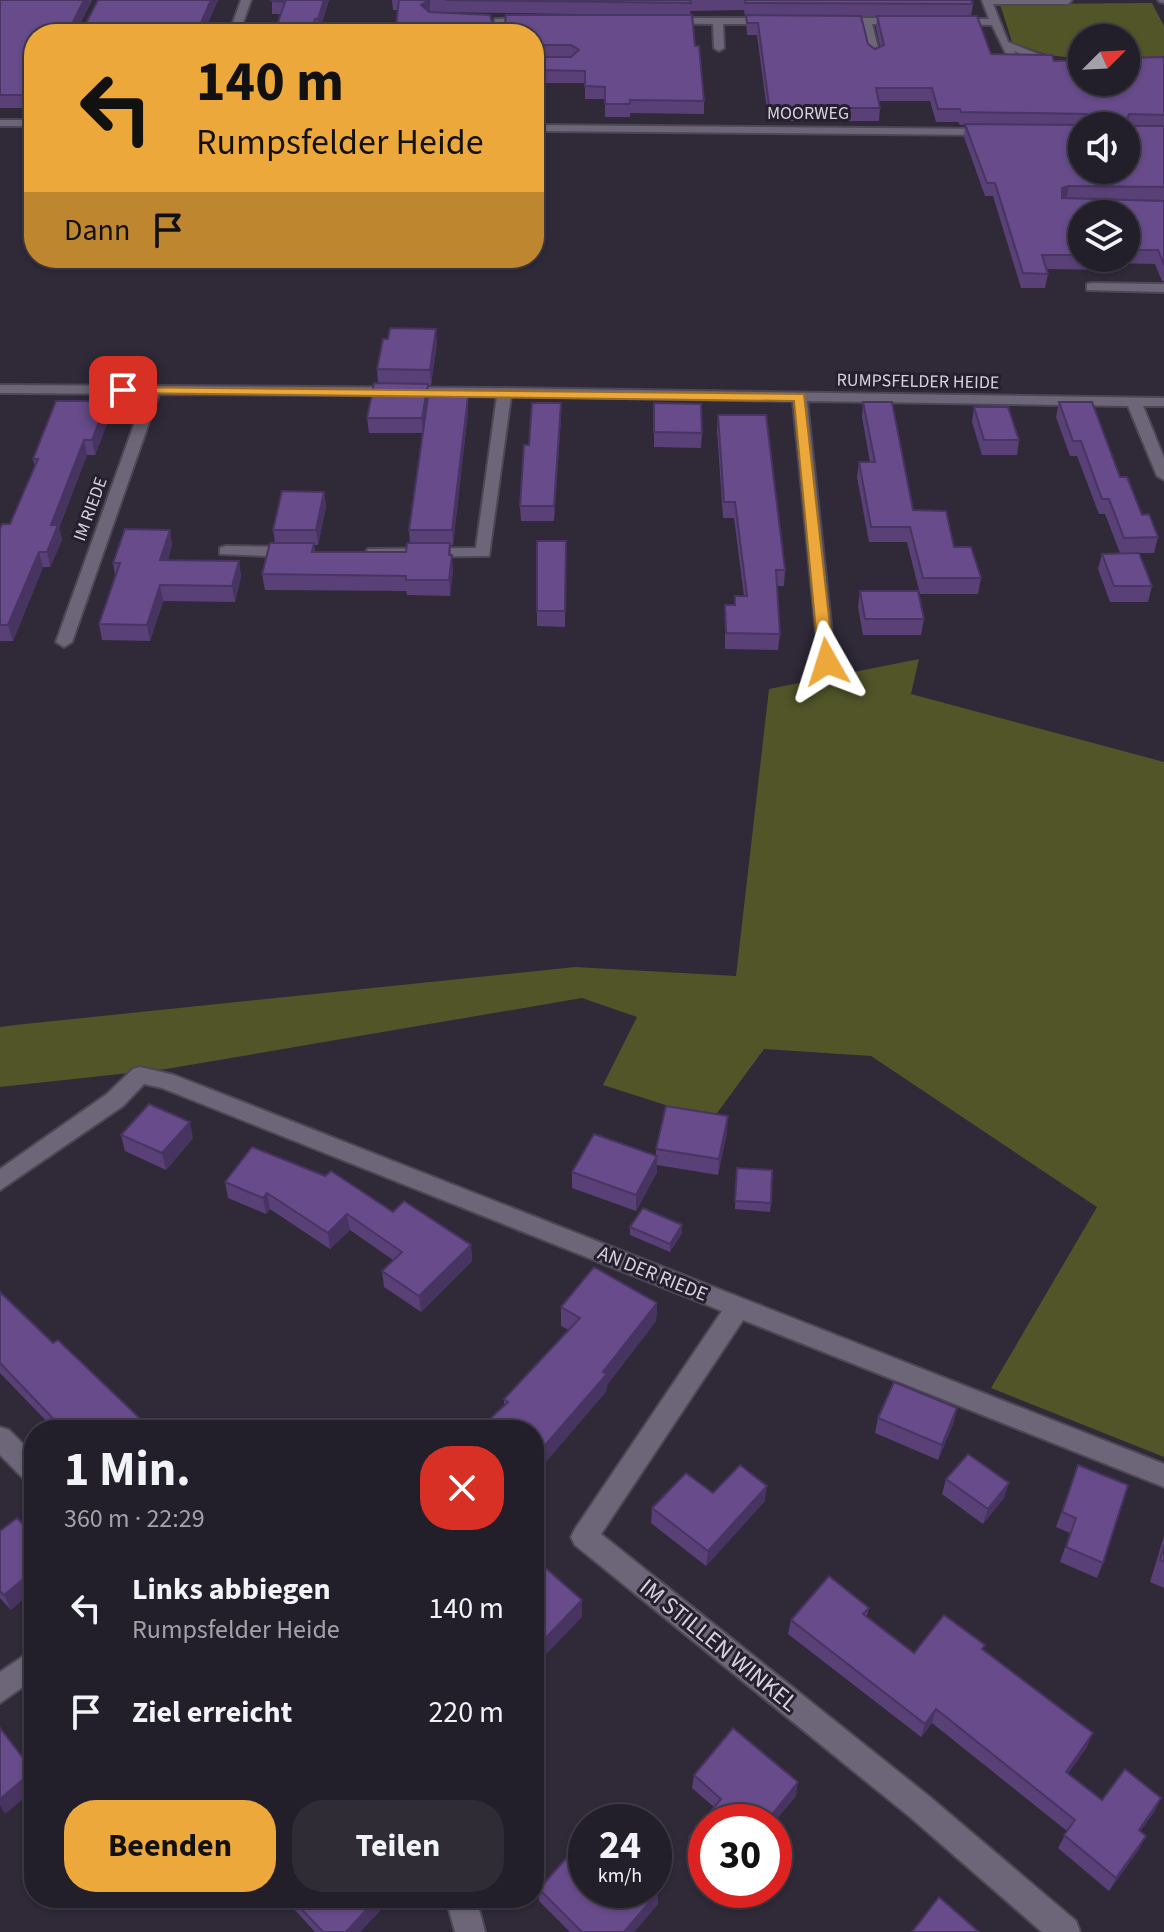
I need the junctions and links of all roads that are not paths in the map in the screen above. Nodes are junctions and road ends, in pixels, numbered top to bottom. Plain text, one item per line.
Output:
1 (246, 0) edge
2 (987, 0) edge
3 (1068, 1) edge
4 (485, 21) edge
5 (499, 21) junction
6 (546, 21) edge
7 (656, 21) edge
8 (718, 21) junction
9 (792, 21) edge
10 (822, 21) edge
11 (866, 21) junction
12 (910, 21) edge
13 (939, 21) edge
14 (998, 22) junction
15 (238, 24) edge
16 (499, 24) edge
17 (719, 48) dead end
18 (875, 56) edge
19 (1056, 63) edge
20 (0, 123) edge
21 (24, 123) edge
22 (544, 128) edge
23 (1004, 132) edge
24 (1092, 287) dead end
25 (1164, 288) edge
26 (0, 389) edge
27 (153, 390) junction
28 (505, 392) junction
29 (800, 397) junction
30 (1134, 402) junction
31 (1164, 402) edge
32 (1164, 476) edge
33 (226, 551) dead end
34 (317, 552) edge
35 (362, 552) edge
36 (64, 642) dead end
37 (827, 662) dead end
38 (0, 1181) edge
39 (738, 1307) junction
40 (0, 1438) edge
41 (24, 1462) edge
42 (1164, 1476) edge
43 (24, 1670) edge
44 (0, 1689) edge
45 (464, 1908) edge
46 (470, 1932) edge
47 (1065, 1932) edge

1 - 15 street
2 - 3 street
2 - 14 street
4 - 5 street
5 - 6 street
5 - 16 street
7 - 8 street
8 - 9 street
8 - 17 street
10 - 11 street
11 - 12 street
11 - 18 street
13 - 14 street
14 - 19 street
20 - 21 street
22 - 23 street, MOORWEG
24 - 25 street
26 - 27 street, RUMPSFELDER HEIDE
27 - 28 street, RUMPSFELDER HEIDE
27 - 36 street, IM RIEDE
28 - 29 street, RUMPSFELDER HEIDE
28 - 35 street
29 - 30 street, RUMPSFELDER HEIDE
29 - 37 street
30 - 31 street, RUMPSFELDER HEIDE
30 - 32 street
33 - 34 street
38 - 39 street, AN DER RIEDE
39 - 42 street, AN DER RIEDE
39 - 47 street, IM STILLEN WINKEL
40 - 41 street
43 - 44 street
45 - 46 street

